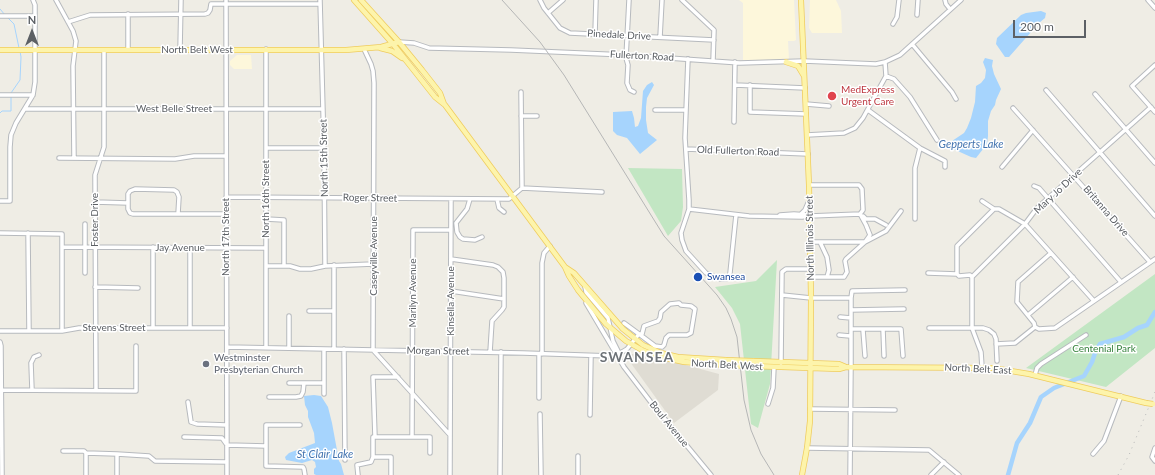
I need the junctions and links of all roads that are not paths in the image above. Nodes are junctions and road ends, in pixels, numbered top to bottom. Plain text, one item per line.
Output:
1 (33, 0) edge
2 (56, 0) edge
3 (181, 0) edge
4 (354, 0) edge
5 (361, 0) edge
6 (540, 0) edge
7 (563, 0) edge
8 (596, 0) edge
9 (629, 0) edge
10 (662, 0) edge
11 (682, 0) edge
12 (801, 0) edge
13 (898, 0) edge
14 (918, 0) edge
15 (945, 0) edge
16 (961, 0) edge
17 (1148, 0) edge
18 (211, 2) edge
19 (227, 2) edge
20 (320, 2) edge
21 (1155, 8) edge
22 (950, 9) junction
23 (128, 14) junction
24 (181, 14) junction
25 (548, 14) junction
26 (917, 15) dead end
27 (0, 16) edge
28 (35, 16) junction
29 (68, 22) junction
30 (893, 24) dead end
31 (381, 30) junction
32 (595, 34) junction
33 (627, 36) junction
34 (660, 37) junction
35 (714, 40) junction
36 (399, 42) junction
37 (393, 44) junction
38 (912, 44) junction
39 (378, 47) junction
40 (266, 49) junction
41 (364, 49) junction
42 (0, 50) edge
43 (34, 50) junction
44 (75, 50) junction
45 (104, 50) junction
46 (128, 50) junction
47 (180, 50) junction
48 (226, 50) junction
49 (322, 50) junction
50 (626, 55) junction
51 (688, 59) junction
52 (406, 61) junction
53 (713, 61) junction
54 (804, 61) junction
55 (735, 62) junction
56 (786, 62) junction
57 (885, 62) junction
58 (1155, 65) edge
59 (886, 76) junction
60 (805, 78) junction
61 (735, 85) junction
62 (750, 85) junction
63 (805, 88) junction
64 (1046, 90) dead end
65 (521, 92) dead end
66 (634, 92) dead end
67 (1095, 94) dead end
68 (0, 95) edge
69 (33, 95) junction
70 (956, 99) dead end
71 (806, 104) junction
72 (445, 105) junction
73 (829, 106) dead end
74 (1151, 107) junction
75 (1013, 108) dead end
76 (25, 109) junction
77 (73, 109) junction
78 (104, 109) junction
79 (226, 109) junction
80 (266, 109) junction
81 (323, 109) junction
82 (655, 110) dead end
83 (686, 110) junction
84 (868, 110) junction
85 (1155, 112) edge
86 (806, 114) junction
87 (521, 116) junction
88 (537, 116) dead end
89 (734, 122) dead end
90 (1033, 130) junction
91 (1126, 130) junction
92 (807, 135) junction
93 (937, 140) dead end
94 (266, 148) junction
95 (324, 148) junction
96 (920, 148) junction
97 (686, 149) junction
98 (1100, 152) junction
99 (808, 154) junction
100 (226, 156) junction
101 (59, 158) dead end
102 (74, 158) junction
103 (100, 158) junction
104 (1155, 163) edge
105 (1002, 166) dead end
106 (945, 167) dead end
107 (1074, 175) junction
108 (809, 185) junction
109 (1034, 186) dead end
110 (522, 188) junction
111 (602, 192) dead end
112 (266, 196) junction
113 (226, 197) junction
114 (513, 197) junction
115 (324, 198) junction
116 (374, 198) junction
117 (1048, 198) junction
118 (451, 199) junction
119 (470, 199) junction
120 (497, 199) junction
121 (810, 200) junction
122 (0, 201) edge
123 (982, 201) dead end
124 (95, 202) junction
125 (128, 203) junction
126 (994, 208) junction
127 (688, 209) junction
128 (901, 211) dead end
129 (504, 212) dead end
130 (178, 214) junction
131 (226, 214) junction
132 (801, 214) junction
133 (860, 214) junction
134 (736, 215) junction
135 (777, 216) junction
136 (810, 216) junction
137 (1155, 216) edge
138 (266, 219) junction
139 (915, 219) dead end
140 (86, 224) dead end
141 (1025, 224) junction
142 (886, 225) dead end
143 (451, 230) junction
144 (0, 233) edge
145 (28, 233) junction
146 (482, 237) dead end
147 (811, 242) junction
148 (820, 242) junction
149 (865, 242) junction
150 (550, 246) junction
151 (62, 247) junction
152 (85, 247) junction
153 (95, 247) junction
154 (153, 247) junction
155 (190, 248) junction
156 (226, 248) junction
157 (266, 248) junction
158 (1051, 253) junction
159 (451, 259) junction
160 (1155, 259) edge
161 (1150, 262) junction
162 (373, 264) junction
163 (334, 265) junction
164 (266, 266) junction
165 (284, 266) junction
166 (325, 266) junction
167 (565, 267) junction
168 (811, 269) junction
169 (85, 273) dead end
170 (928, 273) dead end
171 (957, 274) junction
172 (811, 277) junction
173 (827, 277) junction
174 (972, 277) junction
175 (1072, 277) junction
176 (1121, 282) junction
177 (585, 287) junction
178 (95, 288) junction
179 (138, 288) dead end
180 (905, 290) dead end
181 (451, 291) junction
182 (582, 295) junction
183 (782, 295) junction
184 (811, 298) junction
185 (851, 298) junction
186 (504, 299) junction
187 (1094, 301) junction
188 (904, 309) dead end
189 (851, 310) junction
190 (308, 311) dead end
191 (334, 311) junction
192 (1028, 315) junction
193 (289, 316) dead end
194 (840, 317) dead end
195 (851, 318) junction
196 (624, 323) dead end
197 (1035, 327) junction
198 (96, 328) junction
199 (153, 328) junction
200 (190, 328) junction
201 (227, 328) junction
202 (929, 328) dead end
203 (972, 328) junction
204 (611, 329) junction
205 (851, 329) junction
206 (883, 329) junction
207 (863, 330) junction
208 (0, 331) edge
209 (28, 331) junction
210 (62, 331) junction
211 (639, 334) junction
212 (839, 335) dead end
213 (1086, 335) dead end
214 (850, 336) junction
215 (635, 340) junction
216 (0, 342) edge
217 (632, 344) junction
218 (996, 344) junction
219 (136, 346) dead end
220 (227, 347) junction
221 (266, 348) junction
222 (288, 348) junction
223 (613, 348) junction
224 (324, 349) junction
225 (334, 349) junction
226 (344, 349) junction
227 (373, 350) junction
228 (413, 351) junction
229 (451, 352) junction
230 (490, 352) junction
231 (501, 352) junction
232 (540, 354) junction
233 (39, 355) dead end
234 (619, 355) junction
235 (591, 356) junction
236 (607, 356) junction
237 (865, 356) dead end
238 (884, 356) dead end
239 (902, 356) dead end
240 (996, 361) dead end
241 (726, 362) junction
242 (781, 363) junction
243 (753, 364) junction
244 (810, 366) junction
245 (774, 367) junction
246 (849, 367) junction
247 (982, 367) junction
248 (1035, 375) junction
249 (398, 377) junction
250 (289, 383) dead end
251 (304, 383) junction
252 (324, 383) junction
253 (0, 390) edge
254 (32, 390) junction
255 (96, 390) junction
256 (324, 394) dead end
257 (413, 394) junction
258 (1121, 396) junction
259 (269, 397) dead end
260 (540, 398) dead end
261 (188, 402) dead end
262 (768, 404) dead end
263 (1154, 405) edge
264 (810, 410) junction
265 (850, 410) junction
266 (895, 410) dead end
267 (540, 414) dead end
268 (590, 415) dead end
269 (227, 424) junction
270 (300, 425) dead end
271 (450, 435) junction
272 (184, 437) dead end
273 (375, 437) junction
274 (412, 437) junction
275 (227, 445) junction
276 (266, 446) junction
277 (807, 448) junction
278 (850, 448) junction
279 (1155, 448) edge
280 (64, 451) dead end
281 (86, 453) junction
282 (430, 453) dead end
283 (117, 454) junction
284 (1093, 454) dead end
285 (578, 456) dead end
286 (373, 457) junction
287 (345, 460) dead end
288 (1155, 461) edge
289 (227, 462) junction
290 (944, 462) junction
291 (2, 475) edge
292 (86, 475) edge
293 (117, 475) edge
294 (227, 475) edge
295 (305, 475) edge
296 (358, 475) edge
297 (391, 475) edge
298 (450, 475) edge
299 (500, 475) edge
300 (540, 475) edge
301 (578, 475) edge
302 (711, 475) edge
303 (802, 475) edge
304 (850, 475) edge
305 (932, 475) edge
306 (959, 475) edge

1 - 28 street
2 - 29 street
3 - 24 street
4 - 31 main road
5 - 36 main road
6 - 25 street, Pinedale Drive
7 - 25 street
8 - 32 street
9 - 33 street
10 - 34 street
11 - 35 street
12 - 54 main road, North Illinois Street
13 - 30 street
14 - 26 street
15 - 22 street
16 - 22 street
17 - 21 street
18 - 19 street
18 - 24 street
19 - 20 street
19 - 48 street, North 17th Street
20 - 49 street, North 15th Street
22 - 38 street
23 - 24 street
23 - 29 street
23 - 46 street
24 - 47 street
25 - 32 street, Pinedale Drive
27 - 28 street
28 - 43 street
29 - 44 street
31 - 37 main road
31 - 39 main road
32 - 33 street, Pinedale Drive
33 - 34 street, Pinedale Drive
33 - 50 street
34 - 35 street, Pinedale Drive
35 - 53 street
36 - 37 main road, North Belt West
36 - 50 street, Fullerton Road
36 - 72 main road, North Belt West
37 - 39 main road, North Belt West
37 - 52 main road, North Belt West
38 - 57 street
38 - 70 street
39 - 41 main road, North Belt West
39 - 52 main road
40 - 48 main road, North Belt West
40 - 49 main road, North Belt West
40 - 80 street, North 16th Street
41 - 49 main road, North Belt West
41 - 116 street, Caseyville Avenue
42 - 43 main road, North Belt West
43 - 44 main road, North Belt West
43 - 69 street
44 - 45 main road, North Belt West
44 - 77 street
45 - 46 main road, North Belt West
45 - 78 street, Foster Drive
46 - 47 main road, North Belt West
47 - 48 main road, North Belt West
48 - 79 street, North 17th Street
49 - 81 street, North 15th Street
50 - 51 street, Fullerton Road
50 - 66 street
51 - 53 street, Fullerton Road
51 - 83 street, Old Fullerton Road
52 - 72 main road, North Belt West
53 - 55 street, Fullerton Road
54 - 56 street, Fullerton Road
54 - 57 street, Fullerton Road
54 - 60 main road, North Illinois Street
55 - 56 street, Fullerton Road
55 - 61 street
56 - 60 main road
57 - 59 street
58 - 74 street
59 - 84 street
59 - 93 street
60 - 63 main road, North Illinois Street
61 - 62 street
61 - 89 street
62 - 63 street
62 - 86 street
63 - 71 main road, North Illinois Street
64 - 98 street
65 - 87 street
67 - 91 street
68 - 69 street
69 - 76 street
71 - 73 street
71 - 86 main road, North Illinois Street
72 - 114 main road, North Belt West
74 - 85 street
74 - 91 street, Mary Jo Drive
75 - 90 street, Britanna Drive
76 - 77 street, West Belle Street
76 - 122 street
77 - 78 street, West Belle Street
77 - 102 street
78 - 79 street, West Belle Street
78 - 103 street, Foster Drive
79 - 80 street, West Belle Street
79 - 100 street, North 17th Street
80 - 81 street, West Belle Street
80 - 94 street, North 16th Street
81 - 95 street, North 15th Street
82 - 83 street
83 - 97 street, Old Fullerton Road
84 - 92 street
84 - 96 street
86 - 92 main road, North Illinois Street
87 - 88 street
87 - 110 street
90 - 105 street
90 - 107 street, Britanna Drive
91 - 98 street, Mary Jo Drive
91 - 104 street
92 - 99 main road, North Illinois Street
94 - 95 street
94 - 112 street, North 16th Street
95 - 115 street, North 15th Street
96 - 106 street
96 - 139 street
97 - 99 street, Old Fullerton Road
97 - 127 street
98 - 107 street, Mary Jo Drive
98 - 137 street
99 - 108 main road, North Illinois Street
100 - 103 street
100 - 113 street, North 17th Street
101 - 102 street
102 - 103 street
103 - 124 street, Foster Drive
107 - 117 street, Mary Jo Drive
107 - 161 street, Britanna Drive
108 - 121 main road, North Illinois Street
108 - 133 street
109 - 117 street
110 - 111 street
110 - 114 street
112 - 113 street, Roger Street
112 - 115 street, Roger Street
112 - 138 street, North 16th Street
113 - 131 street, North 17th Street
114 - 120 street, Roger Street
114 - 150 main road, North Belt West
115 - 116 street, Roger Street
115 - 166 street, North 15th Street
116 - 118 street, Roger Street
116 - 162 street, Caseyville Avenue
117 - 141 street, Mary Jo Drive
117 - 176 street
118 - 119 street, Roger Street
118 - 143 street, Kinsella Avenue
119 - 120 street, Roger Street
119 - 146 street
120 - 129 street
121 - 132 street
121 - 136 main road, North Illinois Street
123 - 126 street
124 - 125 street
124 - 153 street, Foster Drive
125 - 130 street
125 - 130 street
126 - 141 street
126 - 171 street
127 - 134 street
127 - 134 street
128 - 149 street
130 - 131 street
131 - 156 street, North 17th Street
132 - 135 street
132 - 136 street
133 - 136 street
133 - 142 street
133 - 149 street
134 - 135 street
135 - 136 street
136 - 147 main road, North Illinois Street
138 - 157 street, North 16th Street
138 - 165 street
140 - 152 street
141 - 158 street
141 - 174 street, Mary Jo Drive
143 - 159 street, Kinsella Avenue
143 - 228 street, Marilyn Avenue
144 - 145 street
145 - 151 street
145 - 209 street
147 - 148 street
147 - 168 main road, North Illinois Street
148 - 149 street
148 - 173 street
149 - 173 street
150 - 167 main road, North Belt West
150 - 232 street
151 - 152 street, Jay Avenue
151 - 210 street
152 - 153 street, Jay Avenue
152 - 169 street
153 - 154 street, Jay Avenue
153 - 178 street, Foster Drive
154 - 155 street, Jay Avenue
154 - 199 street
155 - 156 street, Jay Avenue
155 - 200 street
156 - 157 street, Jay Avenue
156 - 201 street, North 17th Street
157 - 164 street, North 16th Street
158 - 175 street
158 - 192 street
159 - 181 street, Kinsella Avenue
159 - 186 street
160 - 161 street
161 - 176 street
162 - 163 street
162 - 227 street, Caseyville Avenue
163 - 166 street
163 - 191 street
164 - 165 street
164 - 221 street, North 16th Street
165 - 166 street
167 - 177 main road, North Belt West
167 - 182 main road, North Belt West
168 - 172 main road, North Illinois Street
168 - 183 street
170 - 171 street
171 - 174 street
172 - 173 street
172 - 184 main road, North Illinois Street
174 - 203 street
175 - 187 street
175 - 192 street
176 - 187 street
177 - 204 street, Boul Avenue
177 - 215 main road, North Belt West
178 - 179 street
178 - 198 street, Foster Drive
180 - 185 street
181 - 186 street
181 - 229 street, Kinsella Avenue
182 - 204 main road, North Belt West
182 - 223 street, Boul Avenue
183 - 184 street
183 - 242 street
184 - 185 street
184 - 244 main road, North Illinois Street
185 - 189 street
186 - 230 street
187 - 197 street
188 - 189 street
189 - 195 street
190 - 191 street
191 - 225 street
192 - 197 street
193 - 222 street
194 - 195 street
195 - 205 street
196 - 211 street
197 - 218 street
198 - 199 street, Stevens Street
198 - 210 street, Stevens Street
198 - 255 street, Foster Drive
199 - 200 street, Stevens Street
200 - 201 street, Stevens Street
201 - 220 street, North 17th Street
202 - 203 street
203 - 218 street
203 - 247 street
204 - 217 main road, North Belt West
204 - 234 street, Boul Avenue
205 - 207 street
205 - 214 street
206 - 207 street
206 - 238 street
206 - 239 street
207 - 237 street
208 - 209 street, Stevens Street
209 - 210 street, Stevens Street
211 - 211 street
211 - 215 street
212 - 214 street
213 - 248 street
214 - 246 street
215 - 217 street
215 - 241 main road, North Belt West
216 - 253 street
217 - 234 street
217 - 241 main road, North Belt West
218 - 240 street
219 - 255 street
220 - 221 street, Morgan Street
220 - 269 street, North 17th Street
221 - 222 street, Morgan Street
222 - 224 street, Morgan Street
223 - 234 street, Boul Avenue
223 - 236 street
224 - 225 street, Morgan Street
224 - 252 street
225 - 226 street, Morgan Street
226 - 227 street, Morgan Street
226 - 287 street
227 - 228 street, Morgan Street
227 - 249 street
228 - 229 street, Morgan Street
228 - 257 street, Marilyn Avenue
229 - 230 street, Morgan Street
229 - 271 street, Kinsella Avenue
230 - 231 street, Morgan Street
231 - 232 street, Morgan Street
231 - 299 street
232 - 235 street, Morgan Street
232 - 260 street
233 - 254 street
234 - 236 street, Morgan Street
234 - 302 street, Boul Avenue
235 - 236 street, Morgan Street
235 - 268 street
241 - 243 main road, North Belt West, bridge
242 - 243 main road, North Belt West
242 - 244 main road, North Belt West
243 - 245 main road, North Belt West
244 - 245 main road, North Belt West
244 - 246 main road, North Belt East
244 - 264 main road, North Illinois Street
245 - 262 street
246 - 247 main road, North Belt East
246 - 265 street
247 - 248 main road, North Belt East
248 - 258 main road, North Belt East
249 - 257 street
249 - 273 street
250 - 251 street
251 - 252 street
251 - 259 street
252 - 256 street
253 - 254 street
253 - 291 street
254 - 255 street
257 - 271 street
257 - 274 street, Marilyn Avenue
258 - 263 main road, North Belt East, bridge
258 - 284 street
261 - 269 street
264 - 265 street
264 - 277 main road, North Illinois Street
265 - 266 street
265 - 278 street
267 - 300 street
269 - 275 street, North 17th Street
270 - 276 street
271 - 298 street, Kinsella Avenue
272 - 275 street
273 - 274 street
273 - 286 street
274 - 282 street
275 - 276 street
275 - 289 street, North 17th Street
276 - 295 street
277 - 278 street
277 - 303 main road, North Illinois Street
278 - 290 street
278 - 304 street
279 - 288 street
280 - 281 street
281 - 283 street
281 - 292 street
283 - 289 street
283 - 293 street
285 - 301 street
286 - 296 street
286 - 297 street
289 - 294 street, North 17th Street
290 - 305 street
290 - 306 street

